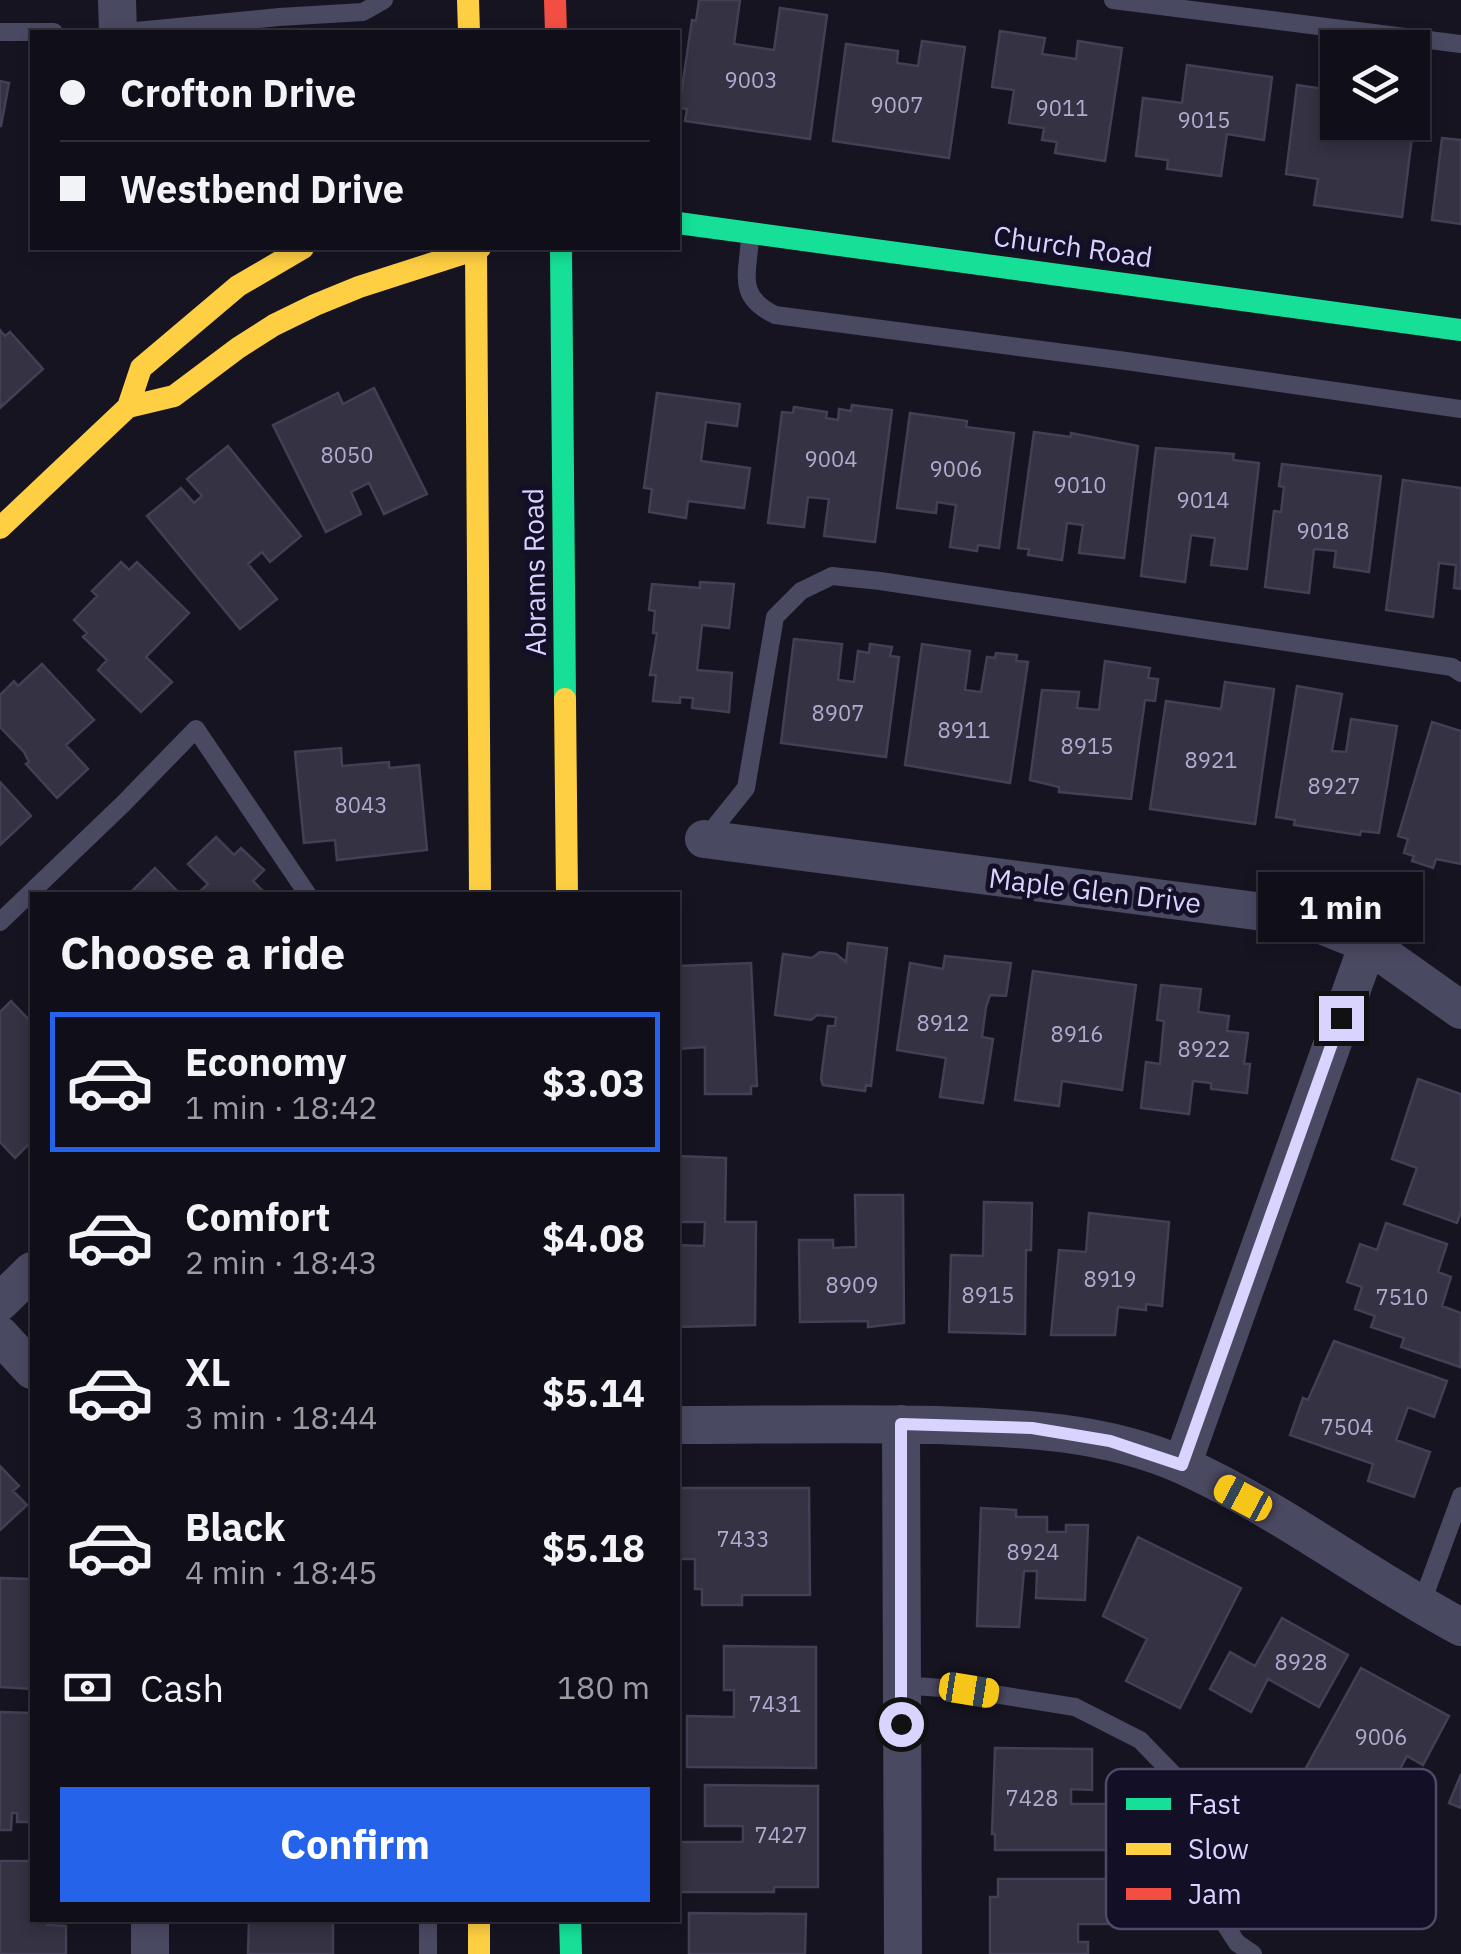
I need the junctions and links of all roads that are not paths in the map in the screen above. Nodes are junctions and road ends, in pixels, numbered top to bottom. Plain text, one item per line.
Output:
1 (117, 0) edge
2 (384, 0) edge
3 (556, 0) edge
4 (1113, 0) edge
5 (468, 3) edge
6 (118, 30) edge
7 (147, 30) edge
8 (461, 30) edge
9 (469, 30) edge
10 (556, 30) edge
11 (0, 32) edge
12 (30, 32) edge
13 (1461, 44) edge
14 (680, 222) edge
15 (751, 232) junction
16 (298, 250) edge
17 (471, 250) edge
18 (477, 250) edge
19 (560, 250) edge
20 (1461, 330) edge
21 (128, 408) junction
22 (1461, 409) edge
23 (0, 528) edge
24 (1461, 673) edge
25 (704, 839) joint
26 (31, 892) edge
27 (306, 892) edge
28 (480, 892) edge
29 (567, 892) edge
30 (30, 893) edge
31 (0, 922) edge
32 (1368, 944) junction
33 (1461, 1010) edge
34 (30, 1272) edge
35 (0, 1302) edge
36 (0, 1335) edge
37 (30, 1368) edge
38 (901, 1424) junction
39 (680, 1425) edge
40 (1182, 1465) junction
41 (1461, 1496) edge
42 (1421, 1606) junction
43 (1461, 1627) edge
44 (901, 1685) junction
45 (1168, 1769) edge
46 (150, 1922) edge
47 (428, 1922) edge
48 (479, 1922) edge
49 (570, 1922) edge
50 (1228, 1929) edge
51 (150, 1954) edge
52 (428, 1954) edge
53 (479, 1954) edge
54 (570, 1954) edge
55 (903, 1954) edge
56 (1253, 1954) edge

1 - 6 street
2 - 7 lane
3 - 10 street
4 - 13 lane
5 - 8 street
5 - 9 street
11 - 12 lane
14 - 15 street, Church Road
15 - 20 street, Church Road
15 - 22 lane
16 - 21 street
17 - 21 street
18 - 28 street, Abrams Road
19 - 29 street, Abrams Road
21 - 23 street
24 - 25 lane
25 - 32 street, Maple Glen Drive
26 - 27 lane
30 - 31 lane
32 - 33 street, Maple Glen Drive
32 - 40 street
34 - 35 street
36 - 37 street
38 - 39 street
38 - 40 street
38 - 44 street
40 - 42 street
41 - 42 lane
42 - 43 street
44 - 45 lane
44 - 55 street
46 - 51 street
47 - 52 lane
48 - 53 street
49 - 54 street
50 - 56 lane

